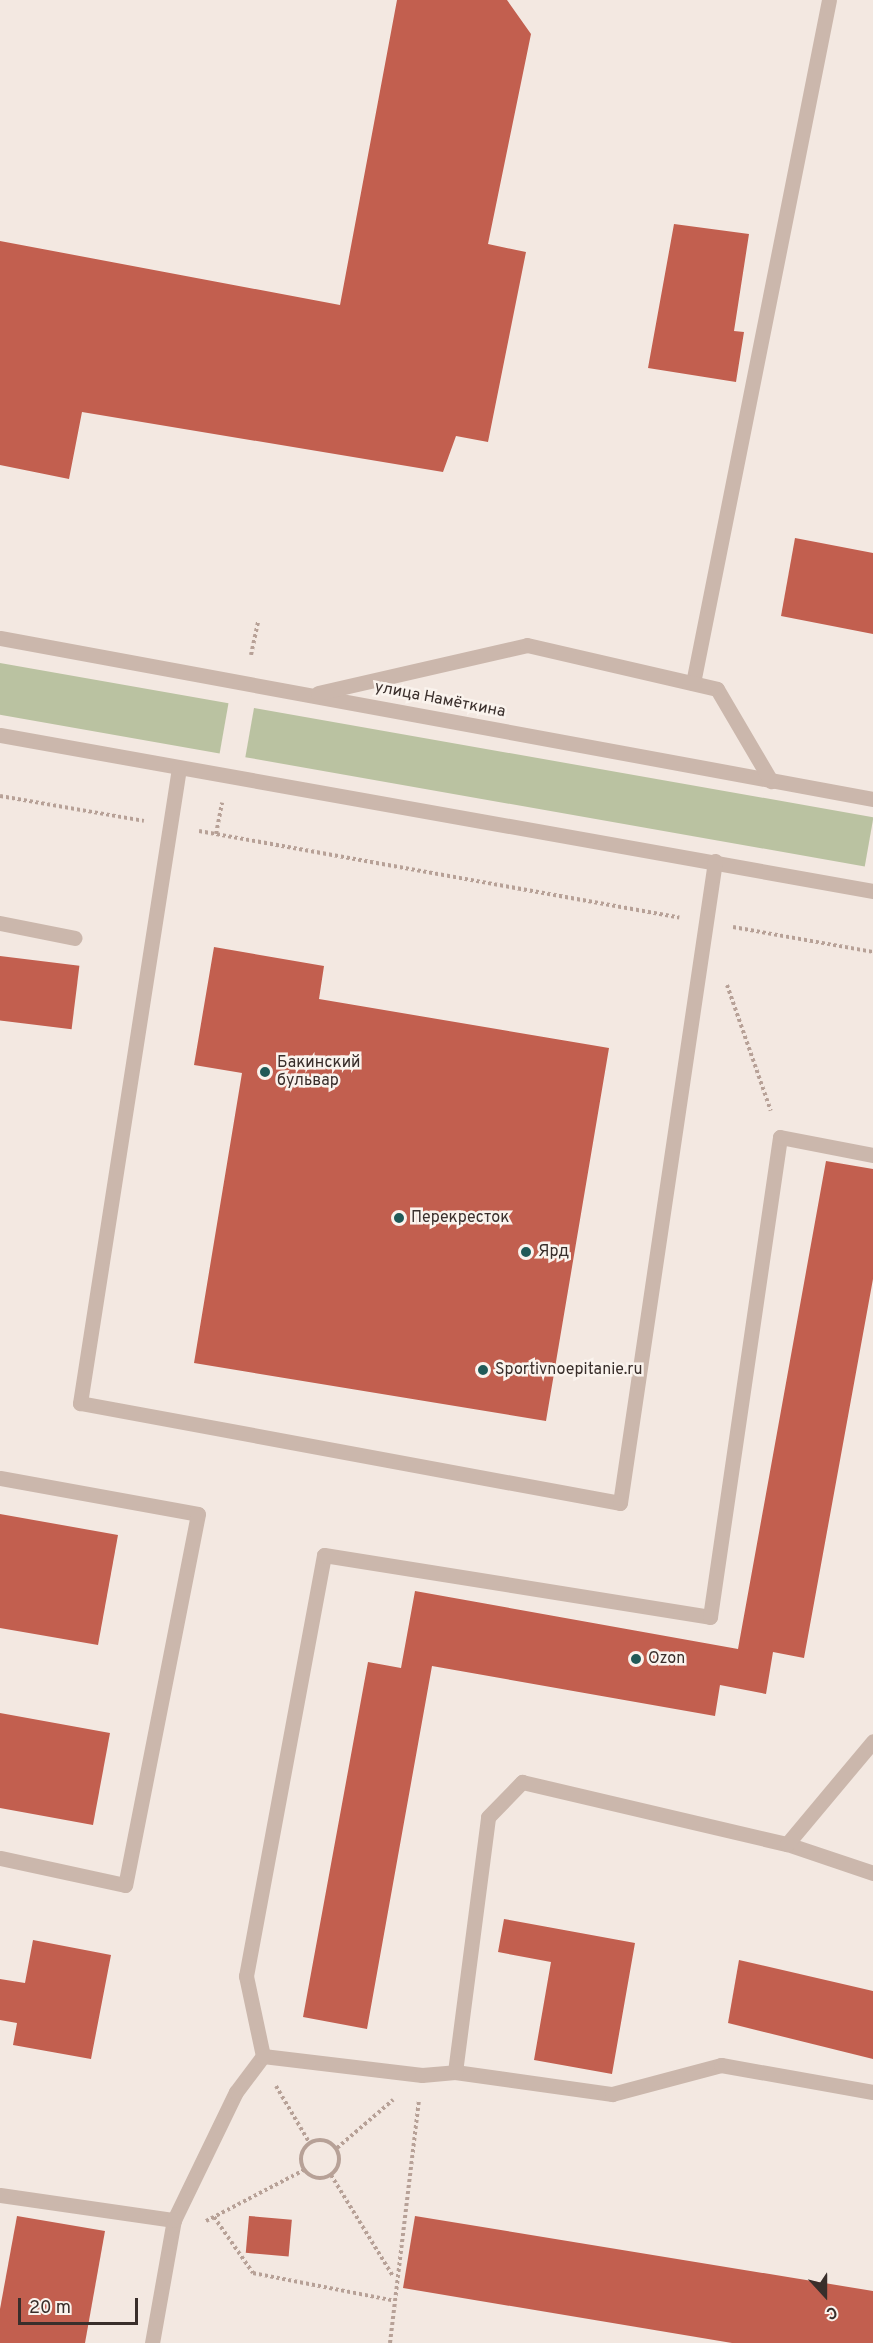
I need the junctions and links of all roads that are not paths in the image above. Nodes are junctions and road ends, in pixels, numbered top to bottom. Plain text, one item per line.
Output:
1 (829, 0) edge
2 (0, 638) edge
3 (693, 683) junction
4 (312, 694) junction
5 (0, 735) edge
6 (179, 768) junction
7 (771, 781) junction
8 (873, 799) edge
9 (715, 861) junction
10 (873, 891) edge
11 (0, 923) edge
12 (75, 938) dead end
13 (873, 1155) edge
14 (0, 1478) edge
15 (873, 1741) edge
16 (787, 1844) junction
17 (0, 1858) edge
18 (873, 1873) edge
19 (263, 2056) junction
20 (455, 2072) junction
21 (873, 2092) edge
22 (0, 2195) edge
23 (174, 2220) junction
24 (152, 2343) edge

1 - 3 street
2 - 4 street, улица Намёткина
3 - 4 street
3 - 7 street
4 - 7 street, улица Намёткина
5 - 6 street
6 - 9 street
6 - 9 street
7 - 8 street, улица Намёткина
9 - 10 street
11 - 12 street
13 - 19 street
14 - 17 street
15 - 16 street
16 - 18 street
16 - 20 street
19 - 20 street
19 - 23 street
20 - 21 street
22 - 23 street
23 - 24 street

